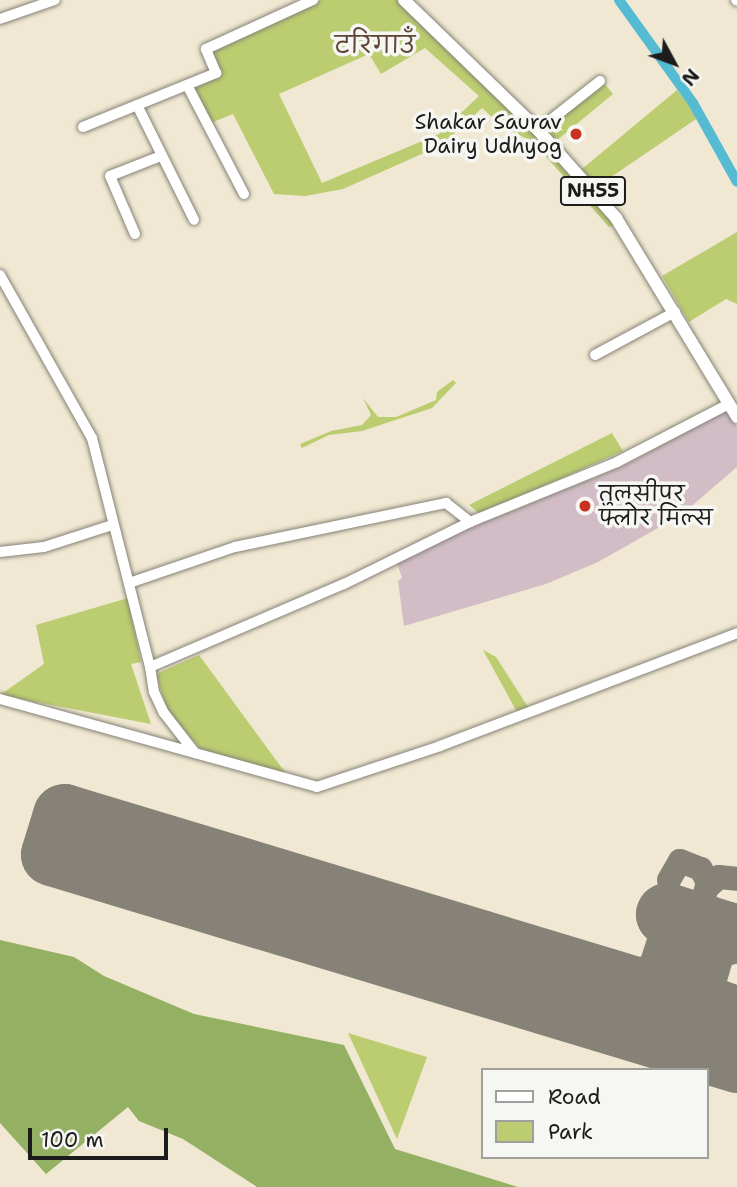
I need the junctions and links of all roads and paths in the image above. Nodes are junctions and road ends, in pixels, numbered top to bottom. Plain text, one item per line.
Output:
1 (55, 0) edge
2 (313, 0) edge
3 (404, 0) edge
4 (0, 19) edge
5 (600, 81) dead end
6 (187, 85) junction
7 (137, 105) junction
8 (83, 127) dead end
9 (538, 130) junction
10 (161, 156) junction
11 (243, 194) dead end
12 (194, 220) dead end
13 (135, 234) dead end
14 (0, 275) edge
15 (675, 312) junction
16 (596, 355) dead end
17 (729, 404) junction
18 (737, 417) edge
19 (470, 522) junction
20 (113, 524) junction
21 (0, 552) edge
22 (132, 582) junction
23 (737, 633) edge
24 (150, 667) junction
25 (0, 699) edge
26 (195, 753) junction

1 - 4 street
2 - 6 street
3 - 9 main road, NH55
5 - 9 street
6 - 7 street
6 - 11 street
7 - 8 street
7 - 10 street
9 - 15 main road, NH55
10 - 12 street
10 - 13 street
14 - 20 street
15 - 16 street
15 - 17 main road, NH55
17 - 18 main road, NH55
17 - 19 street
19 - 22 street
19 - 24 street
20 - 21 street
20 - 22 street
22 - 24 street
23 - 26 street
24 - 26 street
25 - 26 street

